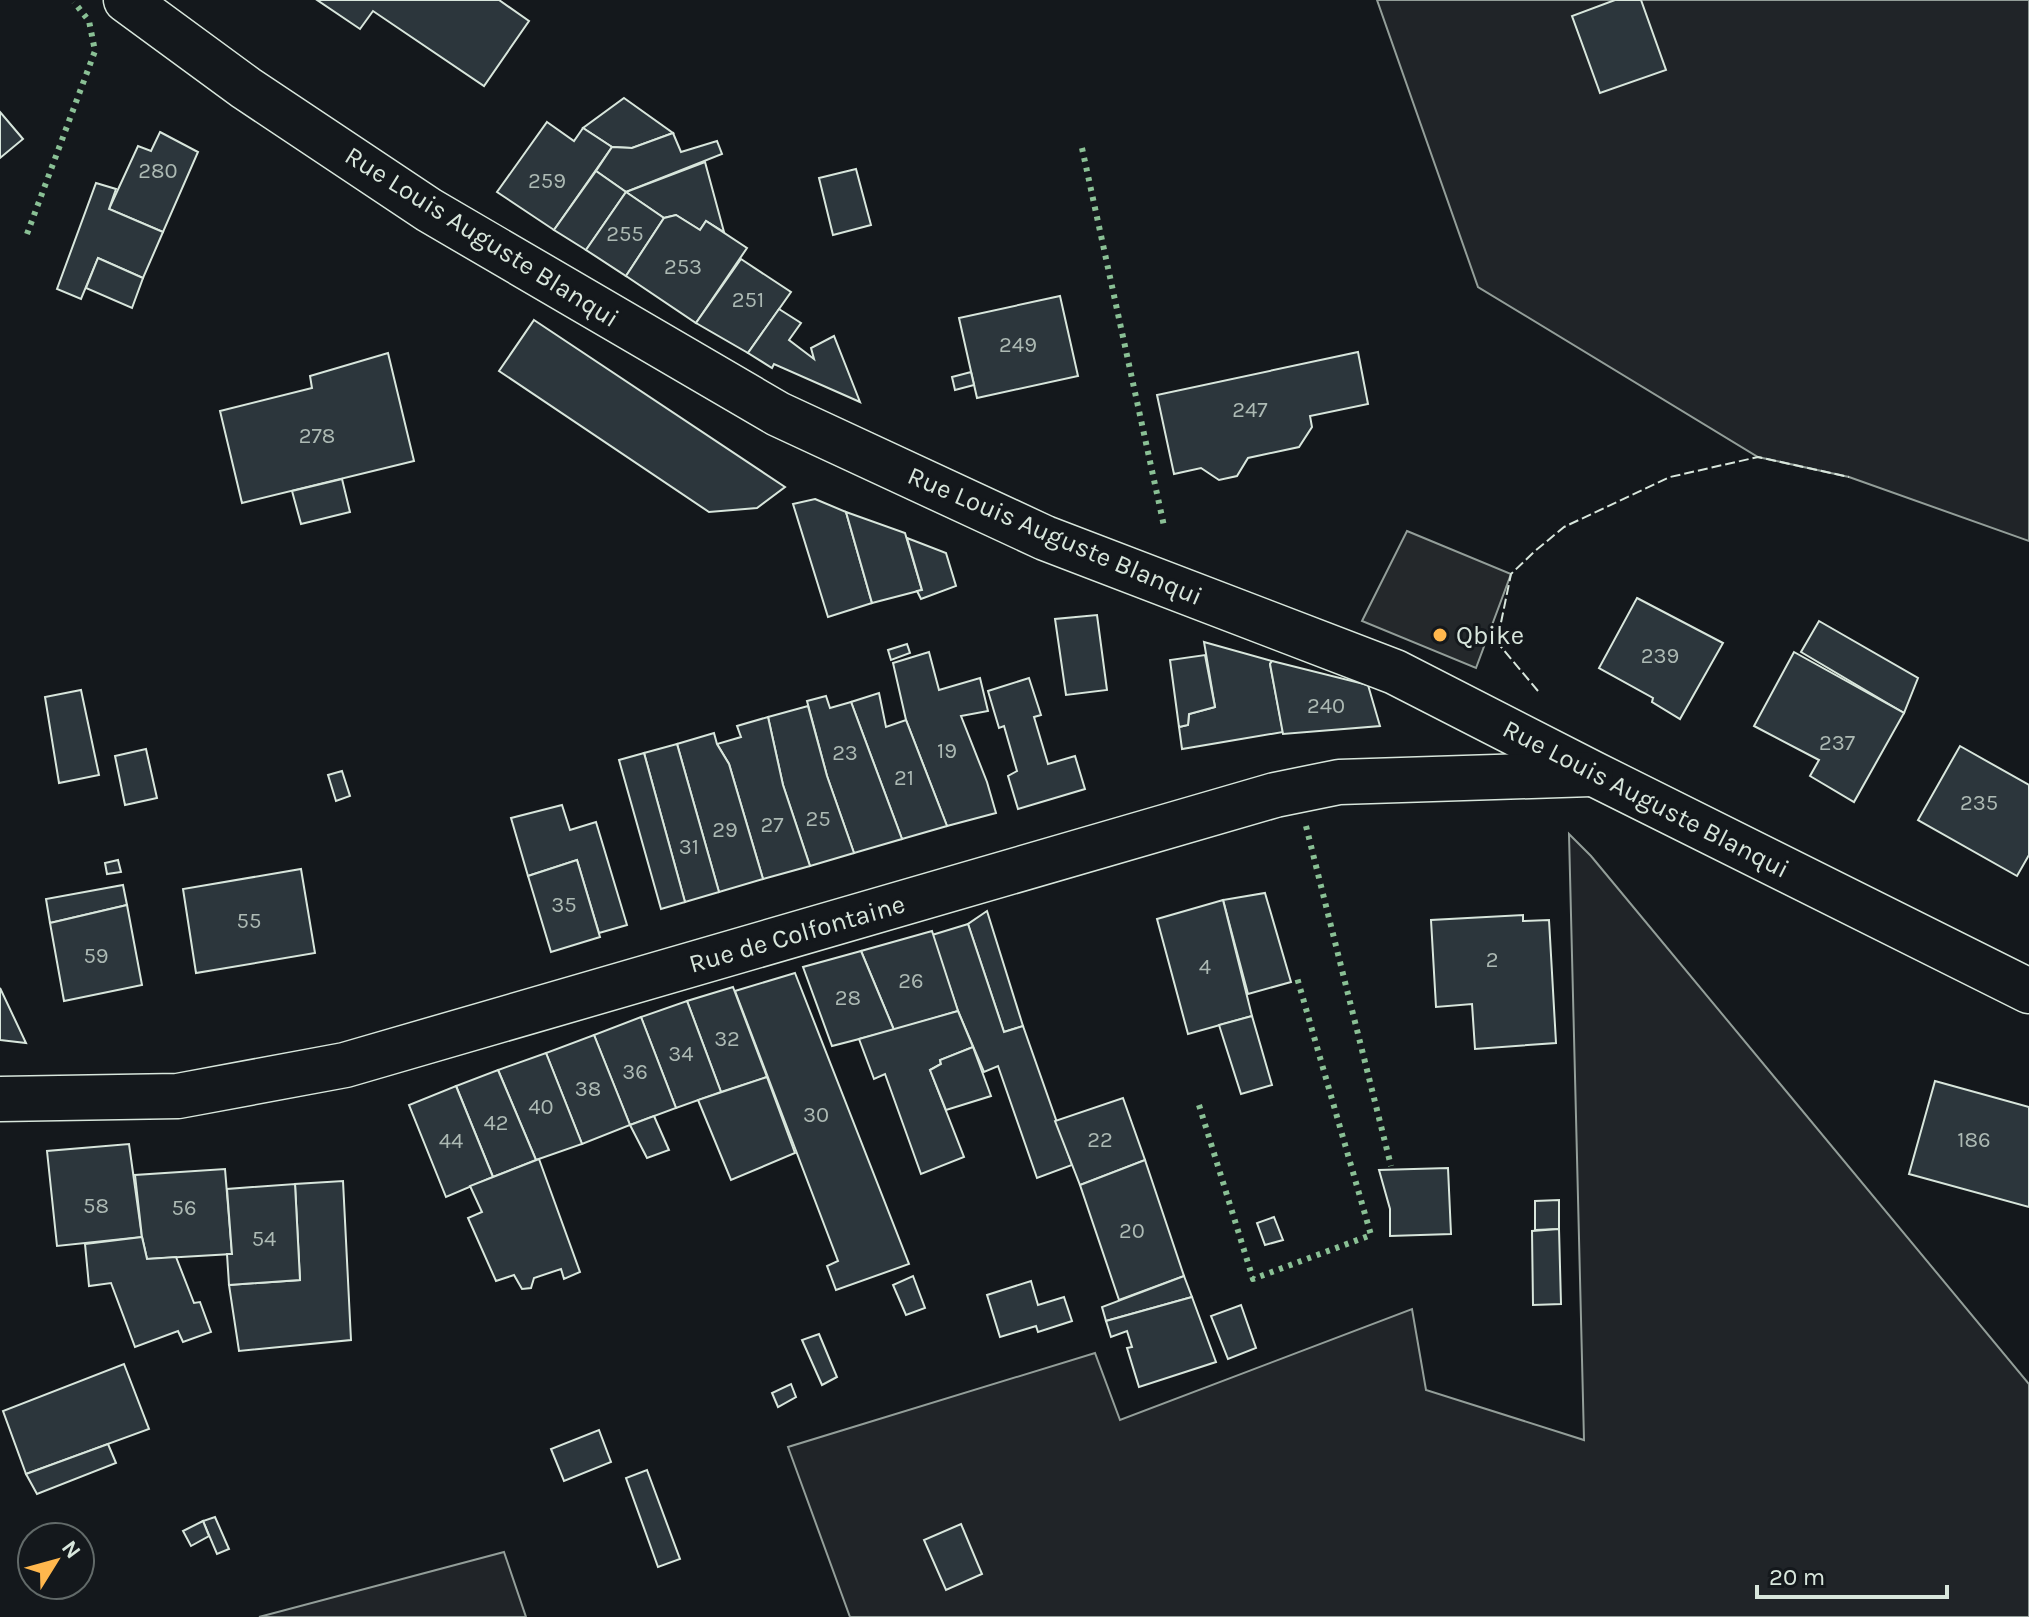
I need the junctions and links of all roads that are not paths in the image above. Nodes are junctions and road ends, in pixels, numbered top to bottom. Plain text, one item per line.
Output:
1 (126, 0) edge
2 (1594, 774) junction
3 (2029, 991) edge
4 (0, 1099) edge

1 - 2 street, Rue Louis Auguste Blanqui
2 - 3 street, Rue Louis Auguste Blanqui
2 - 4 street, Rue de Colfontaine

